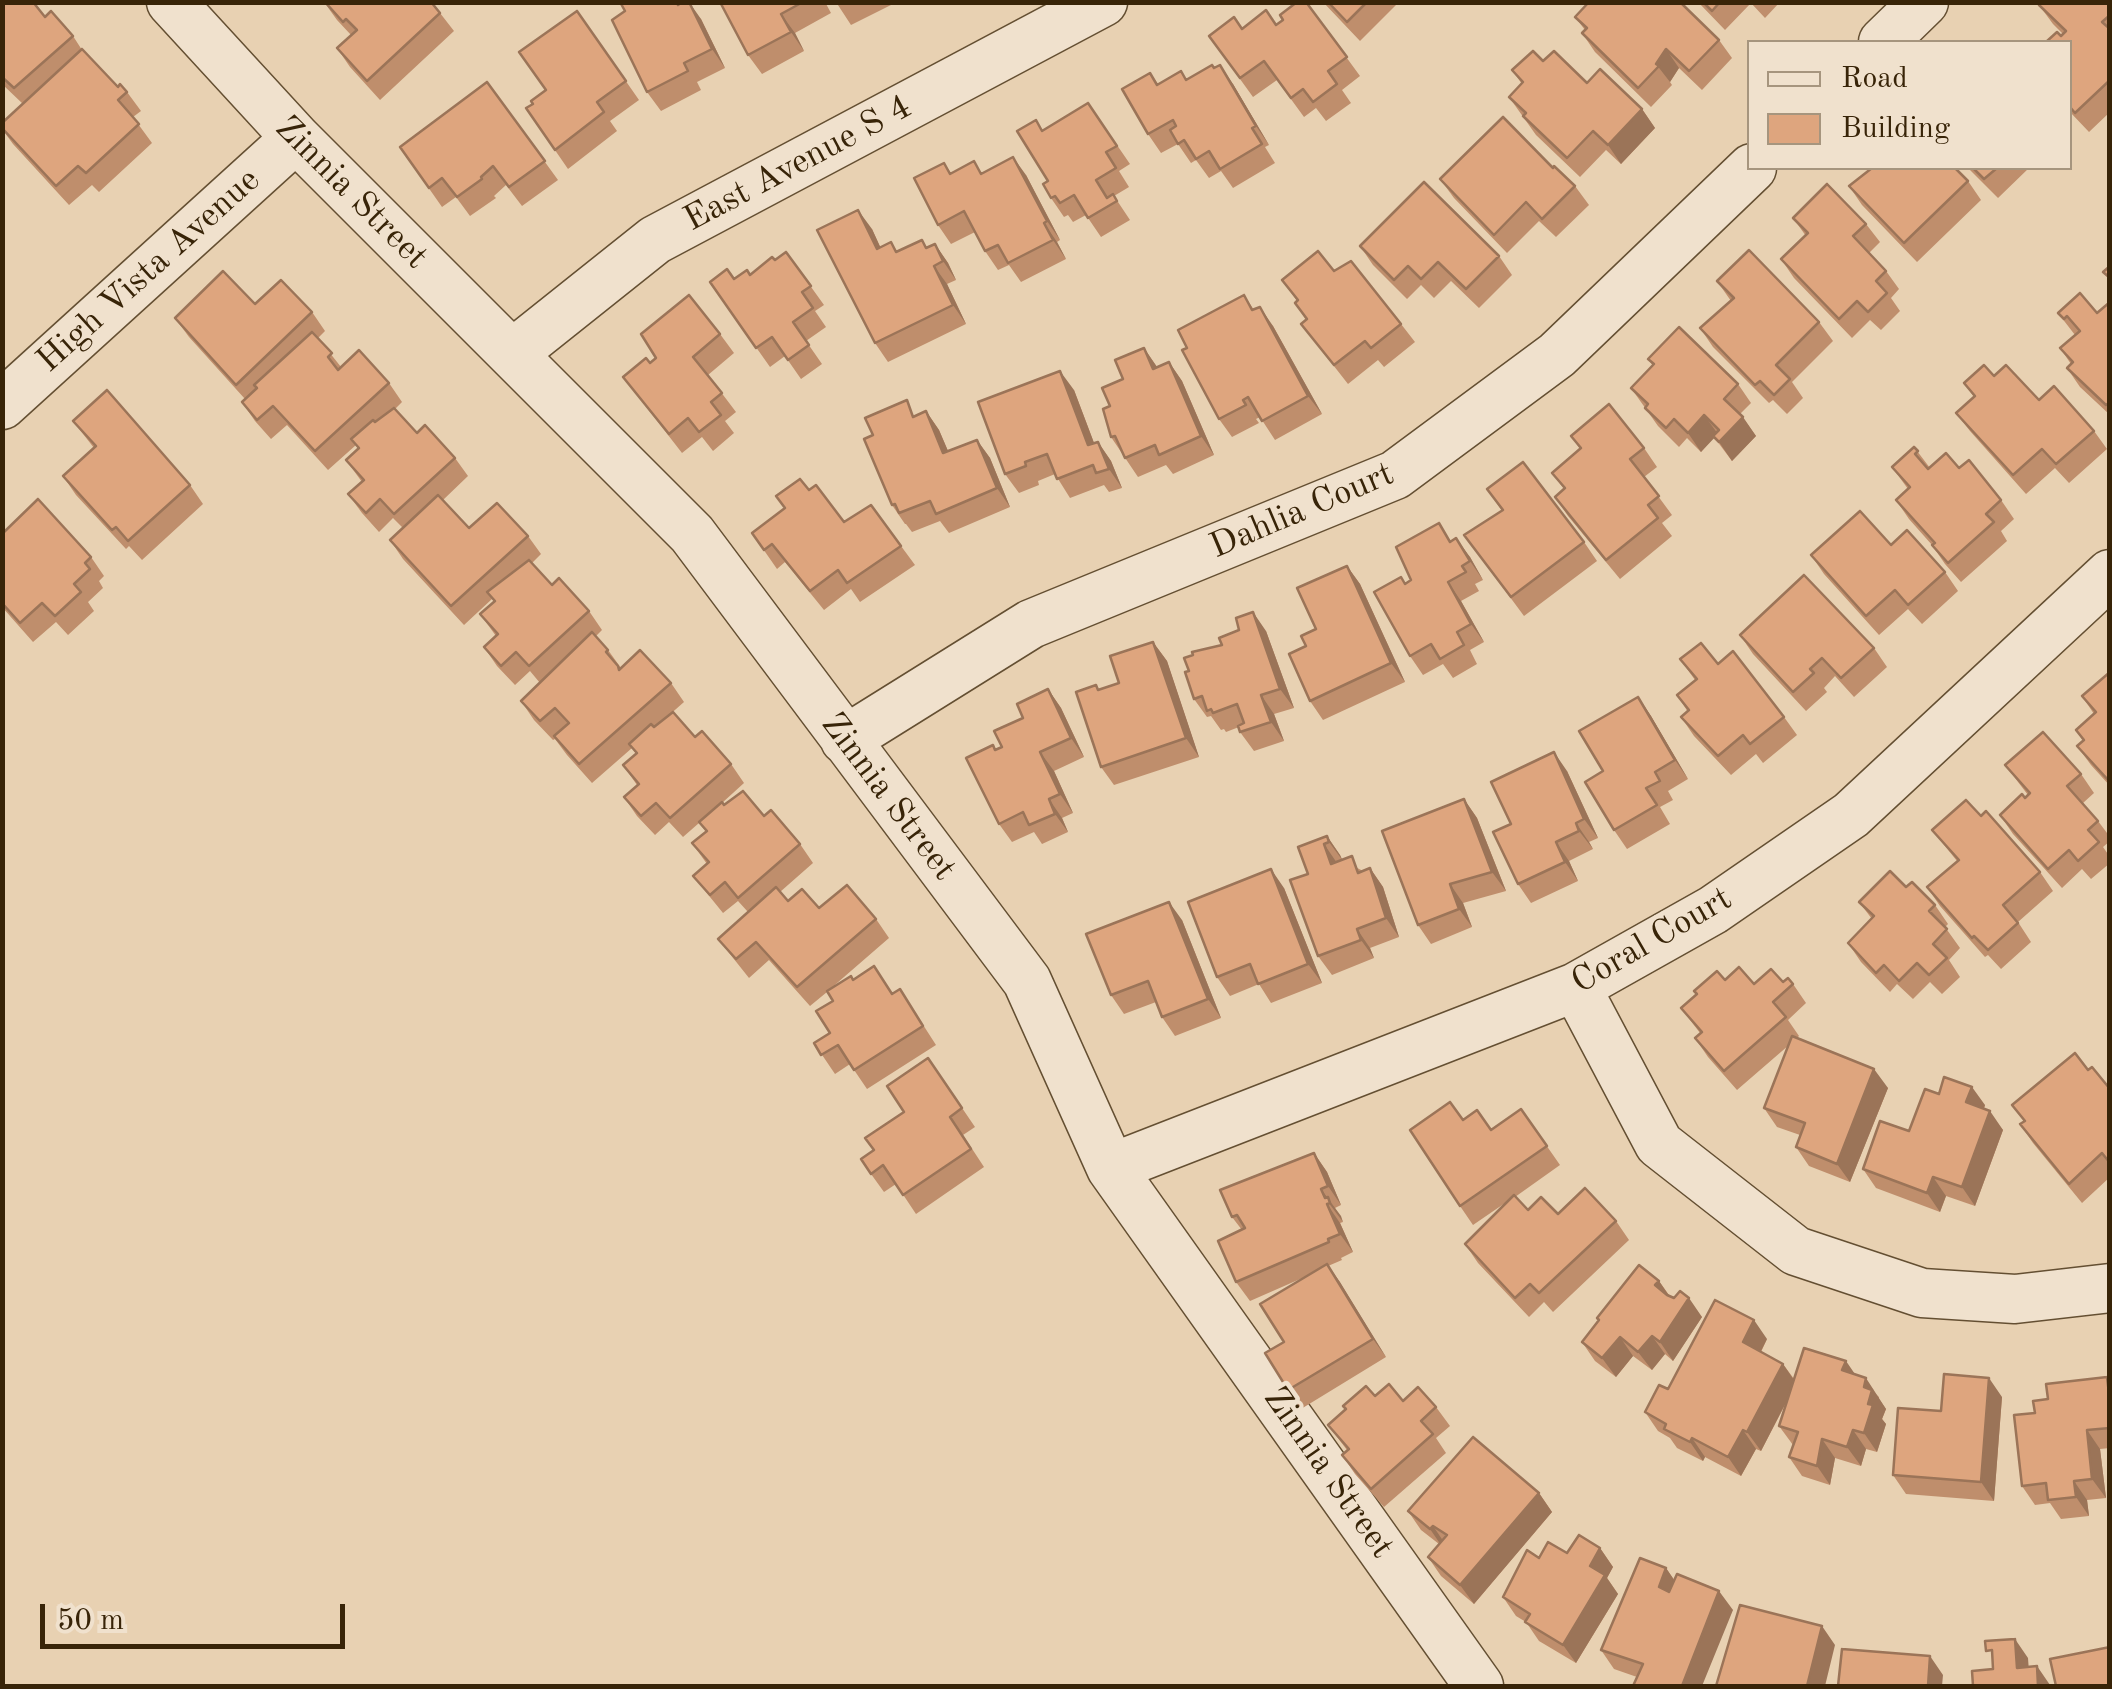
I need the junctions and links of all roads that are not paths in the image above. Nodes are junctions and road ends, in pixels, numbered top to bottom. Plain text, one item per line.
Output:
1 (171, 2) edge
2 (1103, 2) edge
3 (1924, 2) edge
4 (1885, 40) edge
5 (296, 138) junction
6 (1750, 170) edge
7 (512, 354) junction
8 (2, 405) edge
9 (2110, 574) edge
10 (846, 740) junction
11 (1576, 987) junction
12 (1111, 1168) junction
13 (2110, 1288) edge
14 (1479, 1686) edge

1 - 5 street, Zinnia Street
2 - 7 street, East Avenue S 4
3 - 4 street
5 - 7 street, Zinnia Street
5 - 8 street, High Vista Avenue
6 - 10 street, Dahlia Court
7 - 10 street, Zinnia Street
9 - 11 street, Coral Court
10 - 12 street, Zinnia Street
11 - 12 street, Coral Court
11 - 13 street
12 - 14 street, Zinnia Street

